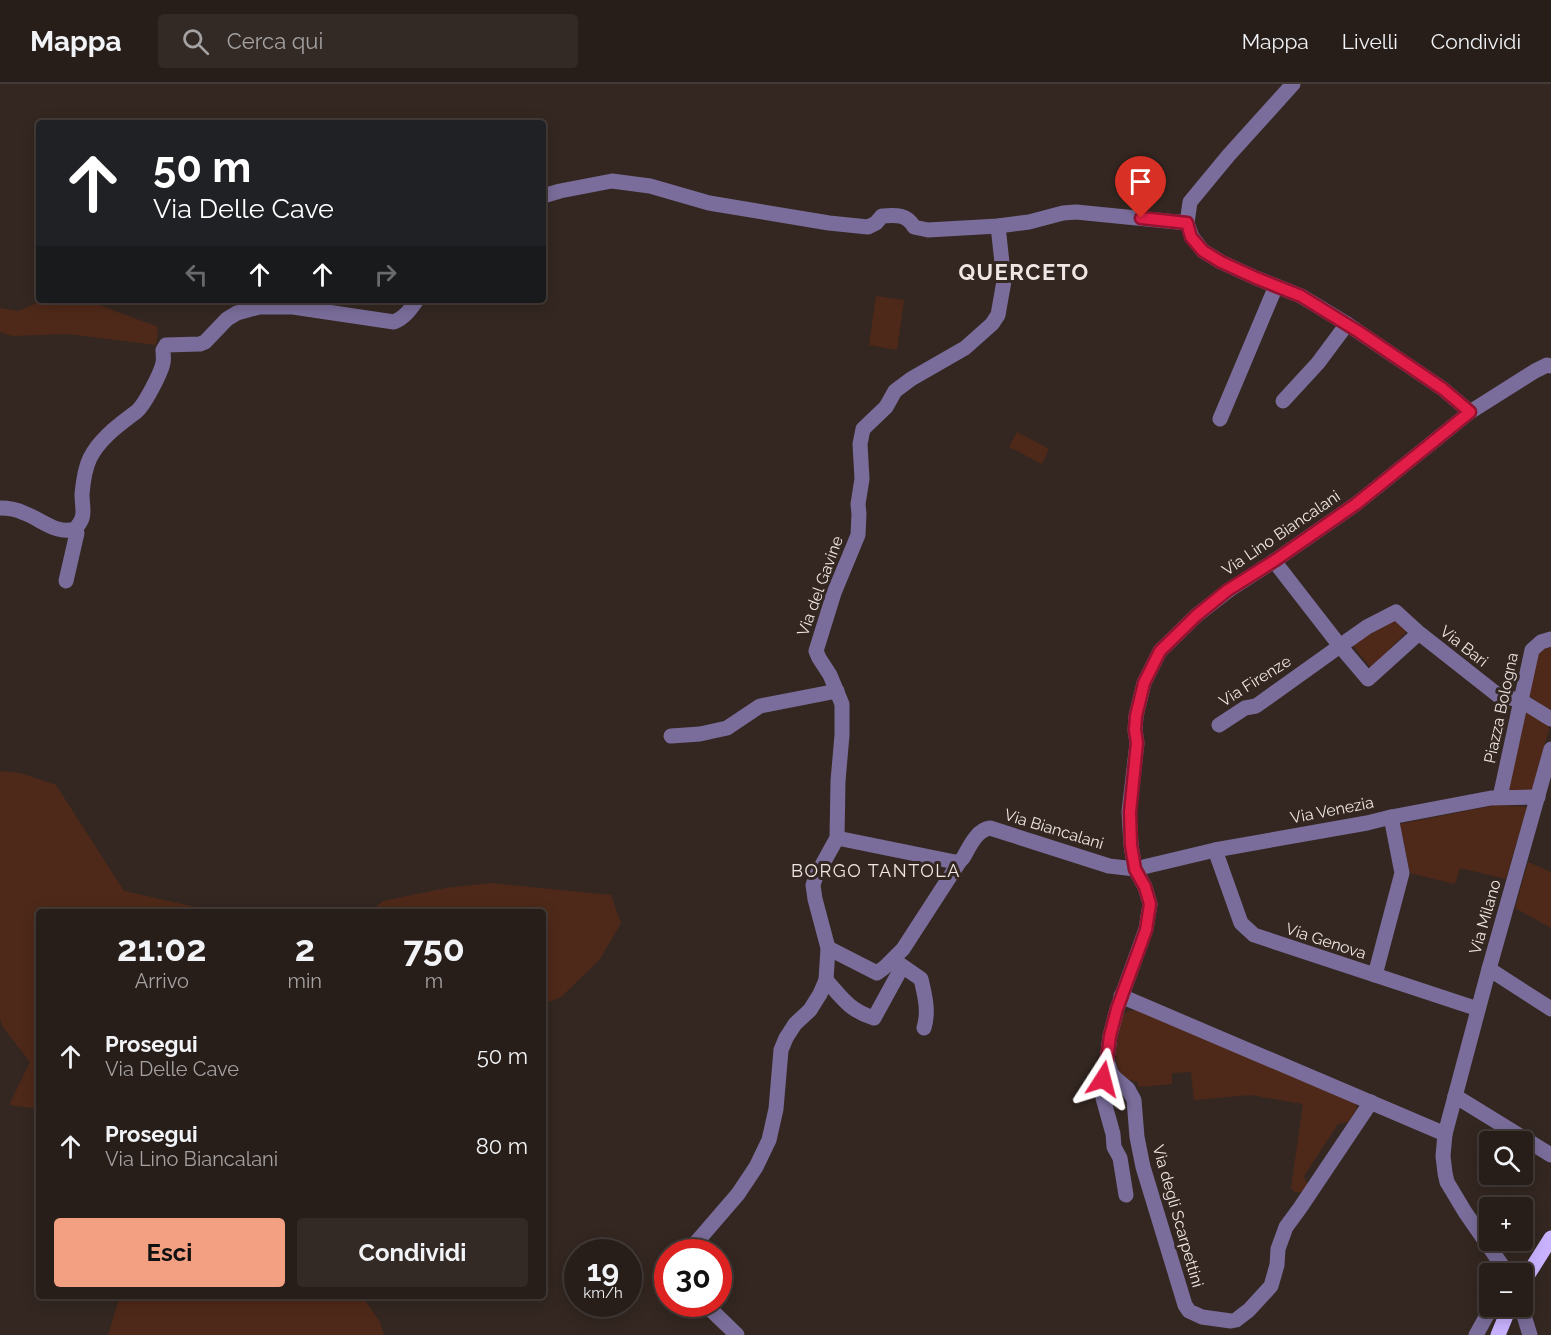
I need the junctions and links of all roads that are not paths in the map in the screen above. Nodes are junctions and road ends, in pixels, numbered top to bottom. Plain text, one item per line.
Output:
1 (1293, 84) edge
2 (546, 195) edge
3 (1187, 223) junction
4 (998, 226) junction
5 (1276, 286) junction
6 (415, 303) edge
7 (1347, 324) junction
8 (1551, 366) edge
9 (1284, 401) dead end
10 (1470, 412) junction
11 (1220, 419) dead end
12 (0, 508) edge
13 (75, 529) junction
14 (1274, 561) junction
15 (66, 581) dead end
16 (1419, 633) junction
17 (1551, 639) edge
18 (1340, 646) junction
19 (837, 690) junction
20 (1520, 700) junction
21 (1551, 719) edge
22 (1219, 725) dead end
23 (671, 736) dead end
24 (1551, 749) edge
25 (1500, 797) junction
26 (1538, 797) junction
27 (1391, 817) junction
28 (837, 838) junction
29 (1215, 850) junction
30 (960, 861) junction
31 (1135, 869) junction
32 (828, 948) junction
33 (897, 963) junction
34 (1489, 969) junction
35 (1375, 975) junction
36 (826, 980) junction
37 (1121, 996) junction
38 (1478, 1009) junction
39 (1551, 1010) edge
40 (924, 1028) dead end
41 (1107, 1060) junction
42 (1455, 1096) junction
43 (1371, 1102) junction
44 (1445, 1134) junction
45 (1551, 1155) edge
46 (1126, 1195) dead end
47 (1551, 1238) edge
48 (699, 1239) edge
49 (1500, 1263) edge
50 (1533, 1267) edge
51 (718, 1317) edge
52 (1486, 1317) edge
53 (1505, 1317) edge
54 (1524, 1317) edge
55 (737, 1335) edge
56 (1476, 1335) edge
57 (1498, 1335) edge
58 (1530, 1335) edge

1 - 3 street
2 - 4 street
3 - 4 street
3 - 5 street
4 - 19 street, Via del Gavine
5 - 7 street
5 - 11 street
6 - 13 street
7 - 9 street
7 - 10 street
8 - 10 street, Via Lino Biancalani
10 - 14 street, Via Lino Biancalani
12 - 13 street
13 - 15 street
14 - 18 street
14 - 31 street, Via Lino Biancalani
16 - 18 street, Via Bari
16 - 18 street
16 - 20 street, Via Bari
17 - 20 street, Piazza Bologna
18 - 22 street, Via Firenze
19 - 23 street
19 - 28 street, Via del Gavine
20 - 21 street, Via Bari
20 - 25 street, Piazza Bologna
24 - 26 street, Via Milano
25 - 26 street, Via Venezia
25 - 27 street, Via Venezia
26 - 34 street, Via Milano
27 - 29 street, Via Venezia
27 - 35 street
28 - 30 street
28 - 32 street
29 - 31 street, Via Venezia
29 - 35 street, Via Genova
30 - 31 street, Via Biancalani
30 - 33 street, Via Biancalani
31 - 37 street, Via Lino Biancalani
32 - 33 street
32 - 36 street
33 - 36 street, Via Biancalani
33 - 40 street
34 - 38 street, Via Milano
34 - 39 street
35 - 38 street, Via Genova
36 - 48 street
37 - 41 street
37 - 43 street
38 - 42 street, Via Milano
41 - 43 street, Via degli Scarpettini
41 - 46 street
42 - 44 street
42 - 45 street
43 - 44 street
44 - 49 street
47 - 50 main road
51 - 55 street
52 - 56 street
53 - 57 main road
54 - 58 street

